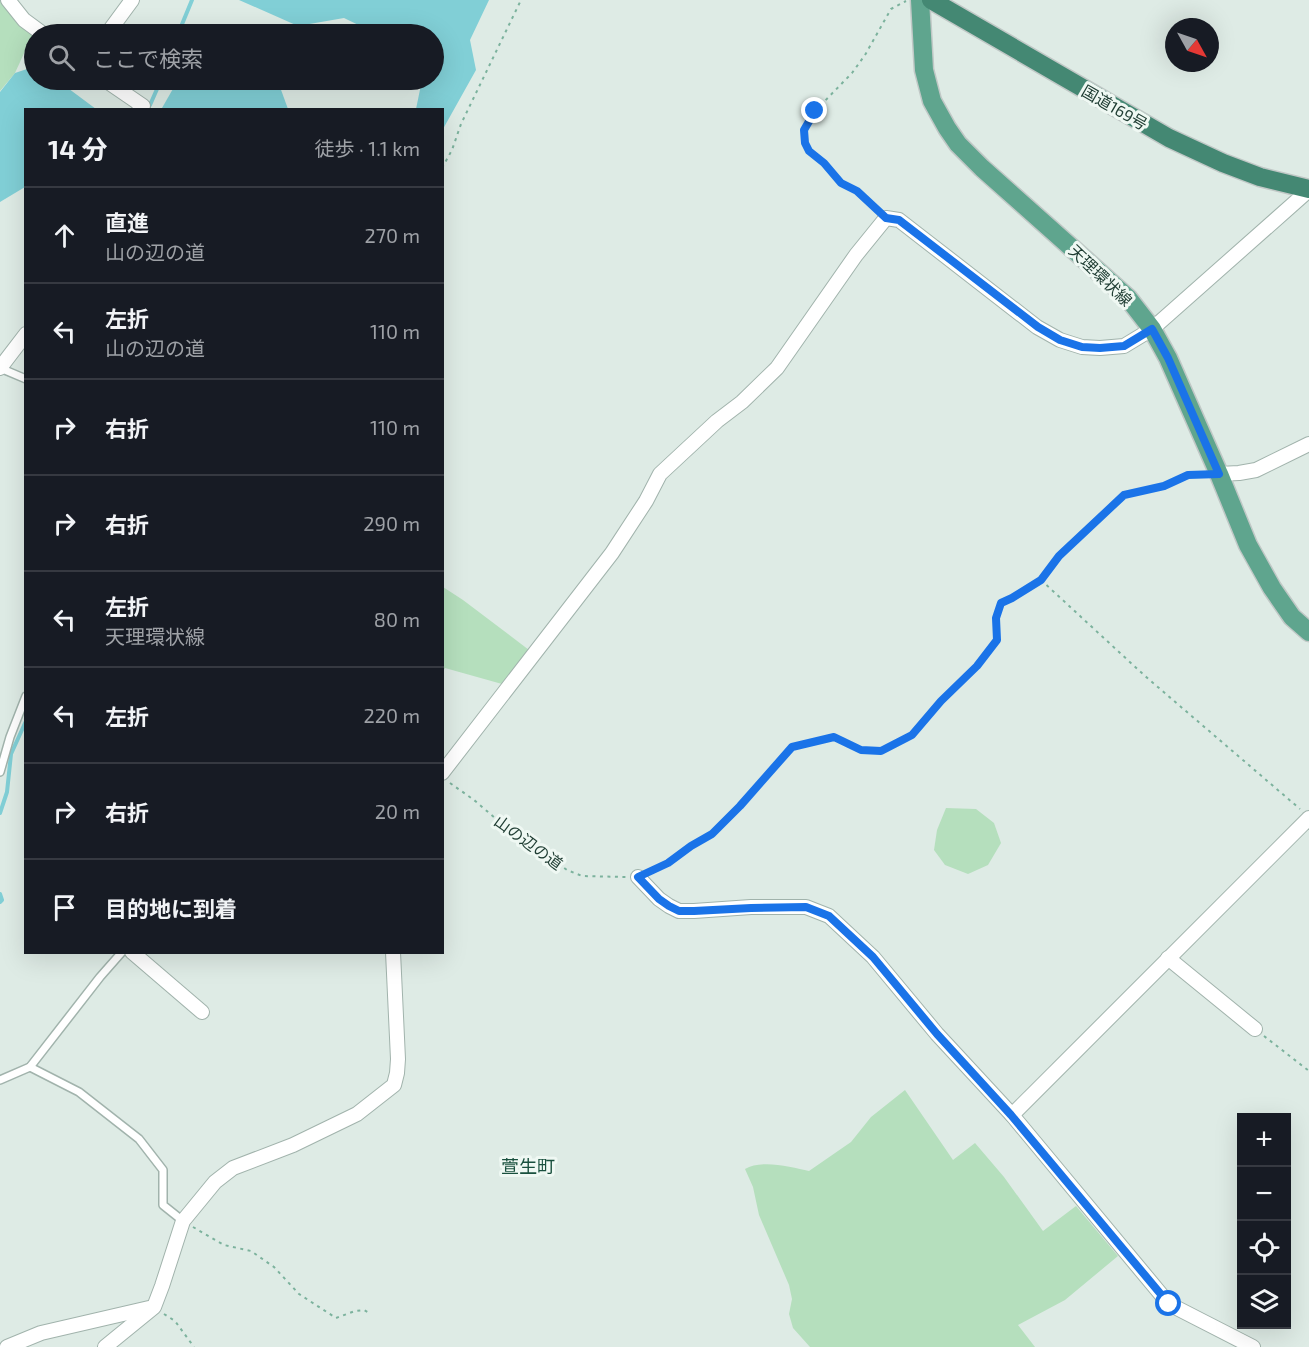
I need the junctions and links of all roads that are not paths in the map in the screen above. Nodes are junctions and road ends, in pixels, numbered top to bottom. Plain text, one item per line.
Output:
1 (8, 0) edge
2 (132, 0) edge
3 (920, 0) edge
4 (932, 0) edge
5 (30, 24) edge
6 (114, 24) edge
7 (120, 90) edge
8 (141, 108) edge
9 (1309, 189) edge
10 (1152, 329) junction
11 (24, 337) edge
12 (0, 368) edge
13 (24, 378) edge
14 (1309, 444) edge
15 (1219, 474) junction
16 (1309, 632) edge
17 (24, 701) edge
18 (0, 772) edge
19 (446, 778) edge
20 (1305, 814) edge
21 (638, 877) road end
22 (120, 954) edge
23 (134, 954) edge
24 (393, 954) edge
25 (1168, 958) junction
26 (202, 1012) dead end
27 (1255, 1029) road end
28 (30, 1068) junction
29 (0, 1080) edge
30 (1011, 1115) junction
31 (183, 1221) junction
32 (154, 1307) junction
33 (7, 1347) edge
34 (105, 1347) edge
35 (1253, 1347) edge

1 - 5 street
2 - 6 street
3 - 10 main road, 天理環状線
4 - 9 highway, 国道169号
7 - 8 street
9 - 10 street
10 - 15 main road, 天理環状線
10 - 19 street
11 - 12 street
12 - 13 lane
14 - 15 street
15 - 16 main road, 天理環状線
17 - 18 lane
20 - 25 street
21 - 30 street
22 - 28 lane
23 - 26 street
24 - 31 street
25 - 27 street
25 - 30 street
28 - 29 lane
28 - 31 lane
30 - 35 street
31 - 32 street
32 - 33 street
32 - 34 street

